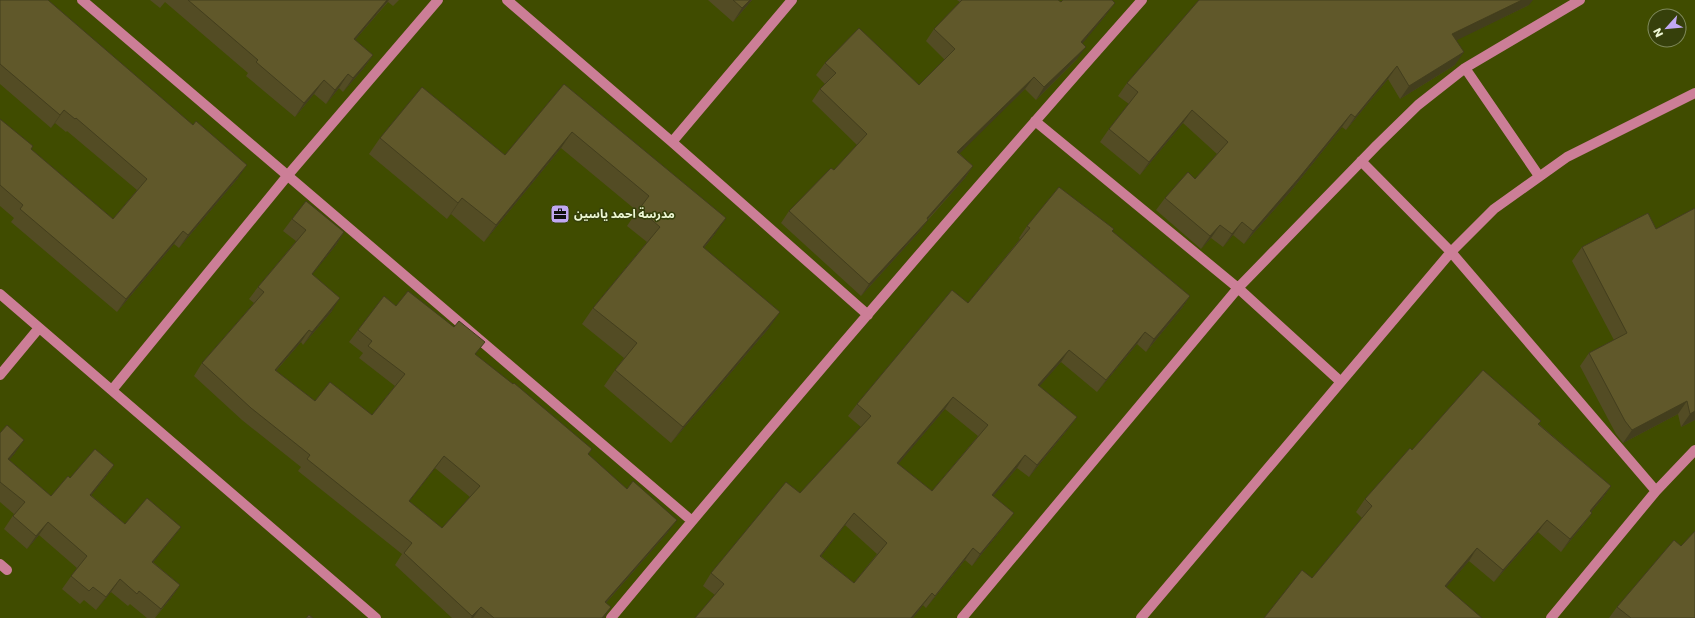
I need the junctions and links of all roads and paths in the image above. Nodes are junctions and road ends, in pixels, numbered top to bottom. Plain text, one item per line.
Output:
1 (82, 0) edge
2 (438, 0) edge
3 (507, 0) edge
4 (792, 0) edge
5 (1142, 0) edge
6 (1580, 0) edge
7 (1465, 68) junction
8 (1695, 93) edge
9 (1035, 121) junction
10 (672, 142) junction
11 (1361, 162) junction
12 (288, 175) junction
13 (1539, 176) junction
14 (1451, 252) junction
15 (1238, 288) junction
16 (0, 294) edge
17 (868, 315) junction
18 (39, 328) junction
19 (0, 375) edge
20 (1341, 382) junction
21 (112, 390) junction
22 (1695, 450) edge
23 (1656, 491) junction
24 (692, 521) junction
25 (376, 618) edge
26 (611, 618) edge
27 (962, 618) edge
28 (1141, 618) edge
29 (1551, 618) edge

1 - 12 street
2 - 12 street
3 - 10 street
4 - 10 street
5 - 9 street
6 - 7 street
7 - 11 street
7 - 13 street
8 - 13 street
9 - 15 street
9 - 17 street
10 - 17 street
11 - 14 street
11 - 15 street
12 - 21 street
12 - 24 street
13 - 14 street
14 - 20 street
14 - 23 street
15 - 20 street
15 - 27 street
16 - 18 street
17 - 24 street
18 - 19 street
18 - 21 street
20 - 28 street
21 - 25 street
22 - 23 street
23 - 29 street
24 - 26 street

